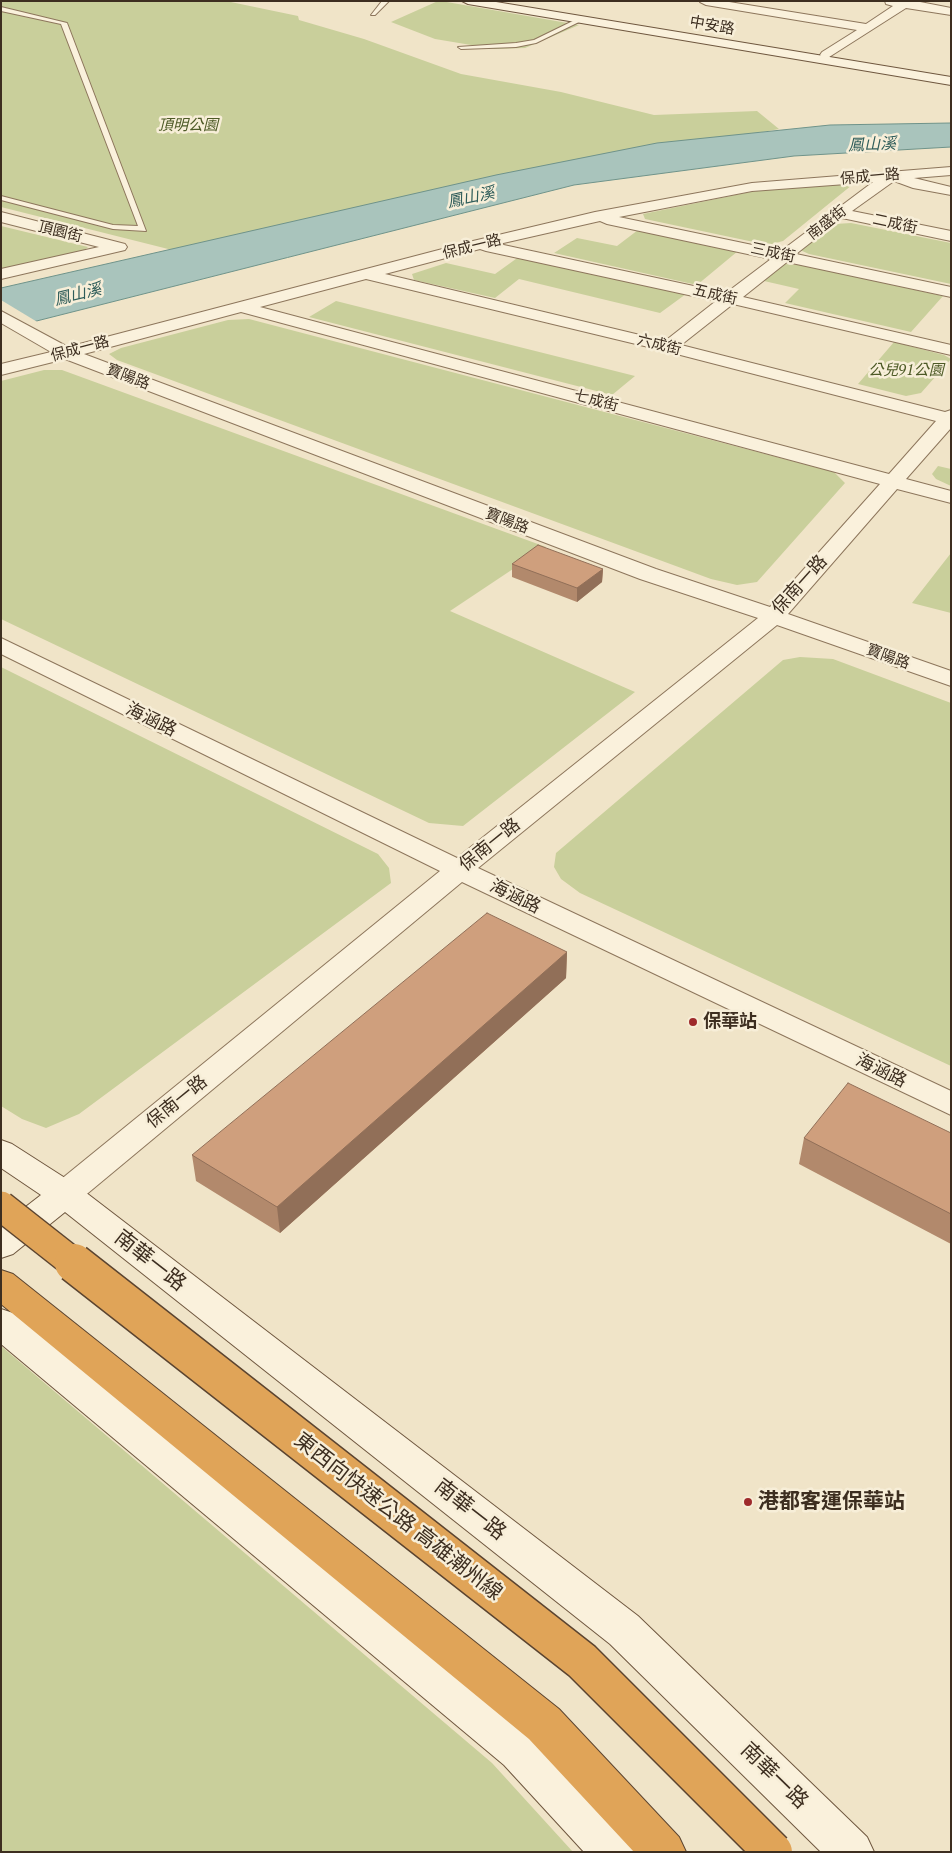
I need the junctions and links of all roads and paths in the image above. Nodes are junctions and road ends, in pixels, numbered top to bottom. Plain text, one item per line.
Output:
1 (386, 1) edge
2 (468, 1) edge
3 (506, 1) edge
4 (883, 1) edge
5 (706, 2) edge
6 (906, 3) edge
7 (1, 10) edge
8 (951, 12) edge
9 (372, 14) dead end
10 (579, 20) junction
11 (868, 28) junction
12 (461, 47) dead end
13 (826, 55) junction
14 (951, 76) edge
15 (951, 81) edge
16 (951, 171) edge
17 (892, 175) junction
18 (951, 191) edge
19 (1, 198) edge
20 (839, 213) junction
21 (1, 217) edge
22 (595, 217) junction
23 (951, 236) edge
24 (480, 244) junction
25 (786, 256) junction
26 (1, 274) edge
27 (366, 274) junction
28 (951, 292) edge
29 (731, 299) junction
30 (241, 307) junction
31 (1, 316) edge
32 (668, 347) junction
33 (951, 350) edge
34 (66, 353) junction
35 (1, 370) edge
36 (950, 418) edge
37 (893, 481) junction
38 (951, 497) edge
39 (774, 616) junction
40 (1, 645) edge
41 (950, 678) edge
42 (459, 870) junction
43 (951, 1104) edge
44 (1, 1152) edge
45 (65, 1194) junction
46 (1, 1206) edge
47 (1, 1245) edge
48 (1, 1284) edge
49 (1, 1324) edge
50 (614, 1852) edge
51 (664, 1852) edge
52 (772, 1852) edge
53 (852, 1852) edge

1 - 9 lane
2 - 10 street, 中安路
3 - 13 street, 中安路
4 - 6 street
5 - 11 street
6 - 8 street
6 - 11 street
7 - 19 lane
10 - 12 lane
10 - 15 street, 中安路
11 - 13 street
13 - 14 street, 中安路
16 - 17 street, 保成一路
17 - 18 street
17 - 20 street, 南盛街
17 - 22 street, 保成一路
20 - 23 street, 二成街
20 - 25 street, 南盛街
21 - 26 street, 頂園街
22 - 24 street, 保成一路
22 - 25 street, 三成街
24 - 27 street, 保成一路
24 - 29 street, 五成街
25 - 28 street, 三成街
25 - 29 street, 南盛街
27 - 30 street, 保成一路
27 - 32 street, 六成街
29 - 32 street, 南盛街
29 - 33 street, 五成街
30 - 34 street, 保成一路
30 - 37 street, 七成街
31 - 34 street, 寶陽路
32 - 36 street, 六成街
34 - 35 street, 保成一路
34 - 39 street, 寶陽路
36 - 37 street, 保南一路
37 - 38 street, 七成街
37 - 39 street, 保南一路
39 - 41 street, 寶陽路
39 - 42 street, 保南一路
40 - 42 street, 海涵路
42 - 43 street, 海涵路
42 - 45 street, 保南一路
44 - 45 street, 南華一路
45 - 47 street, 保南一路
45 - 53 street, 南華一路
46 - 52 highway, 東西向快速公路 高雄潮州線, bridge
48 - 51 highway
49 - 50 street

